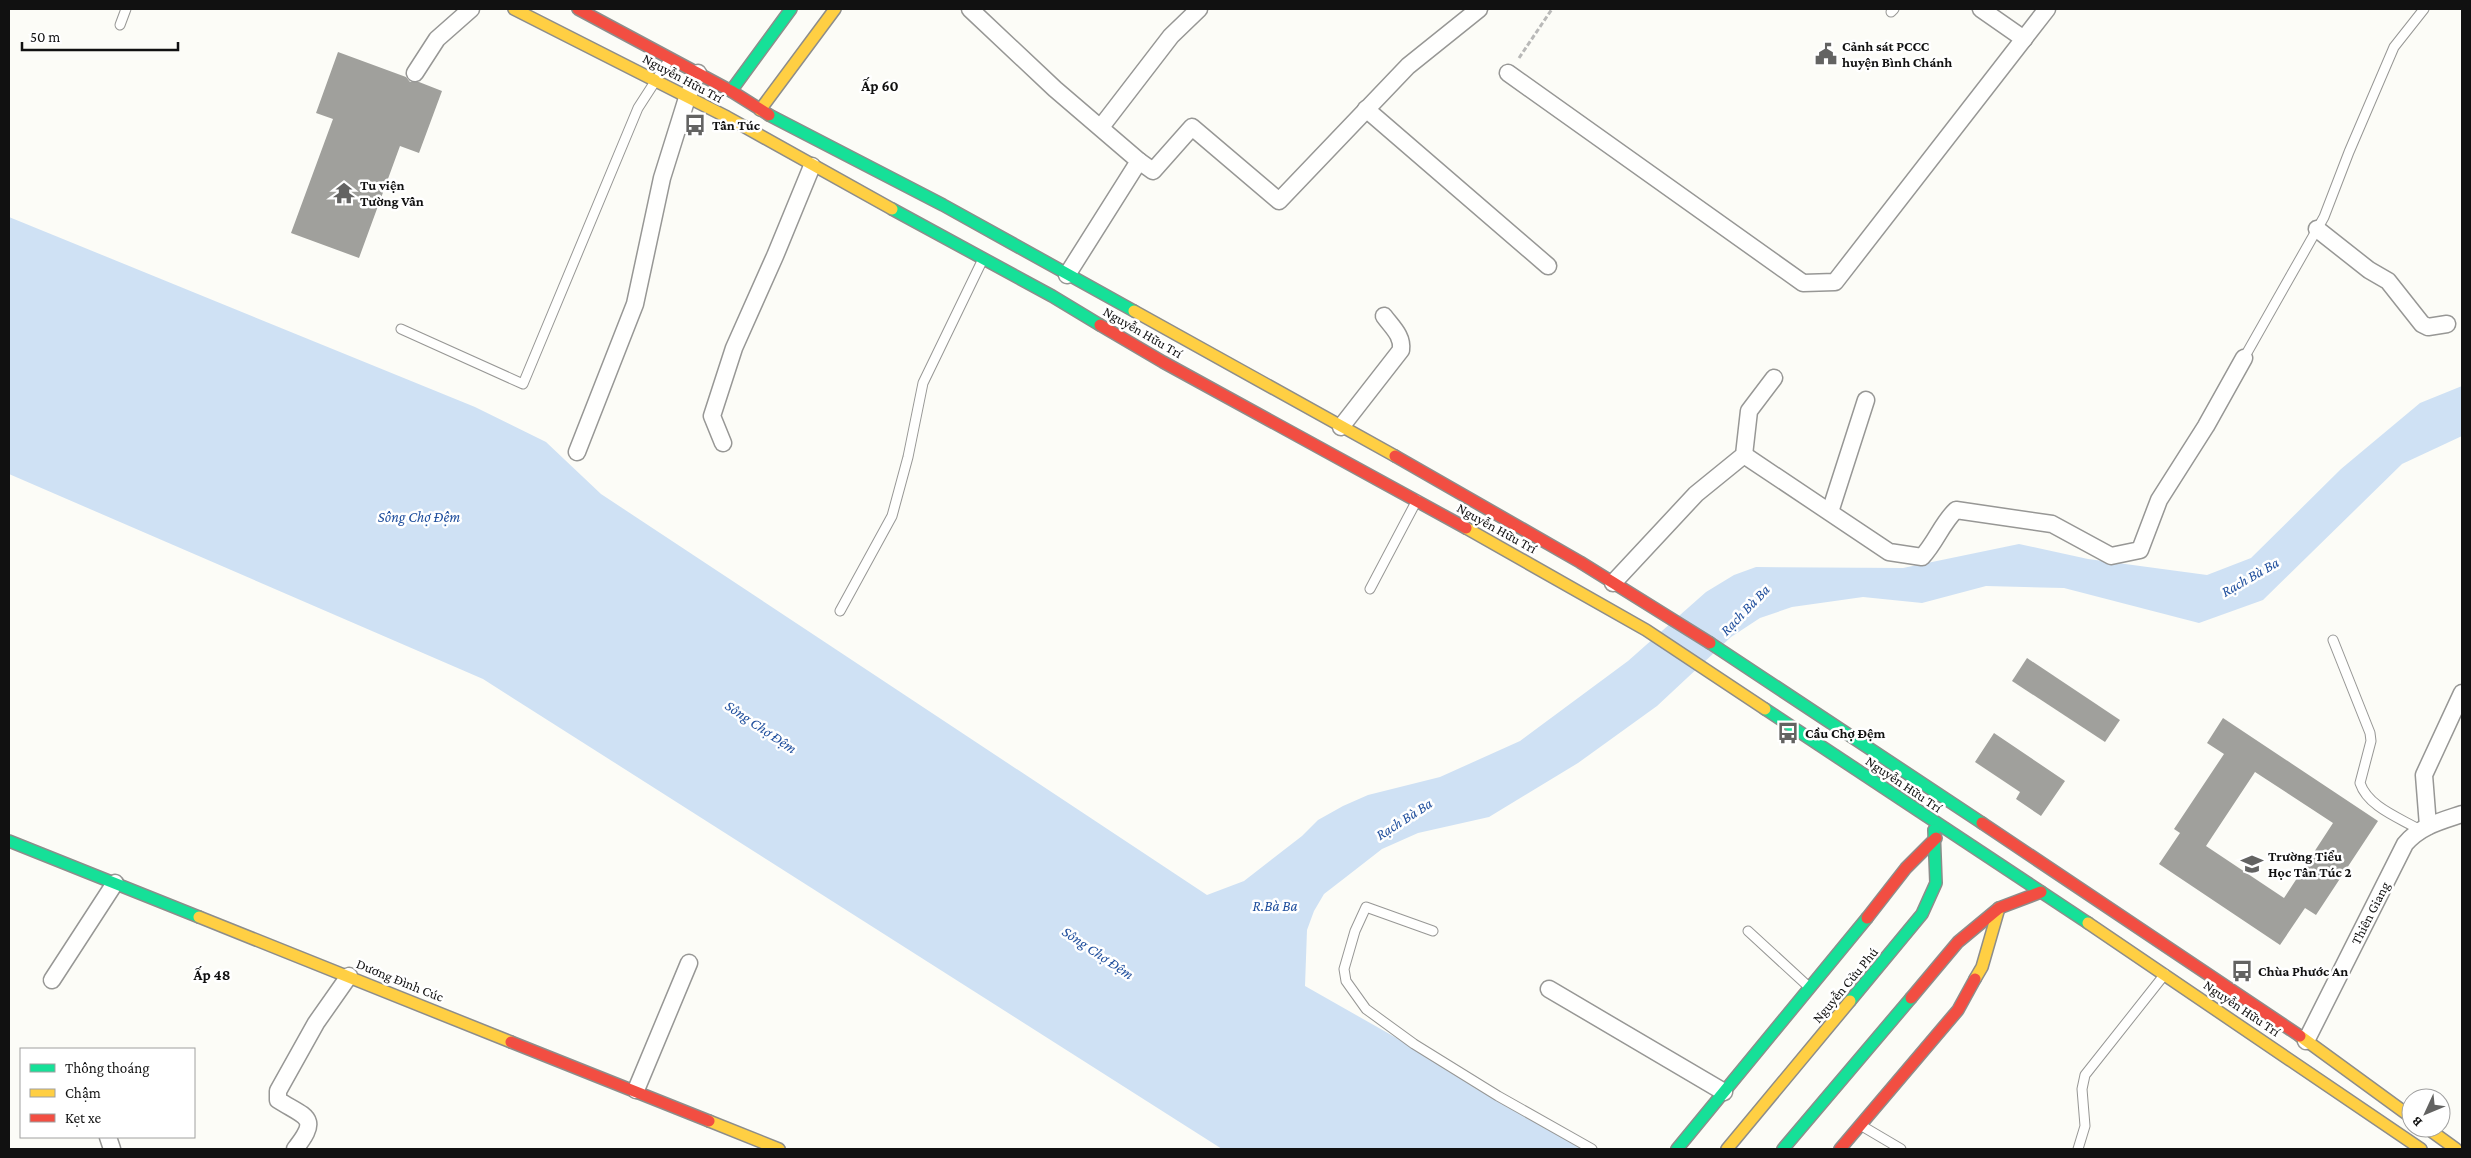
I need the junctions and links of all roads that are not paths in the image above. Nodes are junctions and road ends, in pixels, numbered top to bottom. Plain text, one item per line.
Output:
1 (126, 9) edge
2 (471, 9) edge
3 (514, 9) edge
4 (578, 9) edge
5 (792, 9) edge
6 (835, 9) edge
7 (970, 9) edge
8 (1199, 9) edge
9 (1479, 9) edge
10 (1981, 9) edge
11 (2047, 9) edge
12 (2424, 9) edge
13 (120, 25) dead end
14 (2024, 39) junction
15 (671, 58) junction
16 (415, 73) dead end
17 (698, 73) junction
18 (1508, 73) road end
19 (656, 80) junction
20 (731, 91) junction
21 (687, 98) junction
22 (1366, 109) junction
23 (760, 110) junction
24 (715, 111) junction
25 (1101, 127) junction
26 (746, 128) junction
27 (1139, 161) junction
28 (812, 166) junction
29 (2317, 229) junction
30 (984, 258) junction
31 (1548, 266) dead end
32 (1067, 275) junction
33 (1384, 316) dead end
34 (2448, 324) dead end
35 (401, 329) dead end
36 (1171, 350) junction
37 (2244, 358) joint
38 (1774, 378) dead end
39 (1866, 400) dead end
40 (1341, 426) junction
41 (723, 443) dead end
42 (577, 452) dead end
43 (1744, 455) junction
44 (1417, 500) junction
45 (1830, 512) junction
46 (1613, 583) junction
47 (1370, 589) dead end
48 (840, 611) dead end
49 (2332, 640) dead end
50 (2462, 694) edge
51 (2462, 814) edge
52 (1932, 820) junction
53 (2424, 828) junction
54 (1936, 838) junction
55 (9, 841) edge
56 (115, 884) junction
57 (2041, 892) junction
58 (1999, 908) junction
59 (1432, 931) dead end
60 (1748, 931) dead end
61 (689, 963) dead end
62 (2165, 974) junction
63 (350, 976) junction
64 (52, 980) dead end
65 (1810, 988) junction
66 (1549, 989) dead end
67 (2306, 1041) junction
68 (636, 1090) junction
69 (1724, 1092) junction
70 (2401, 1110) edge
71 (1861, 1125) junction
72 (2440, 1138) edge
73 (295, 1149) edge
74 (779, 1149) edge
75 (1592, 1149) edge
76 (1677, 1149) edge
77 (1727, 1149) edge
78 (1783, 1149) edge
79 (1840, 1149) edge
80 (1901, 1149) edge
81 (2078, 1149) edge
82 (2420, 1149) edge
83 (2456, 1149) edge

1 - 13 lane
2 - 16 street
3 - 19 main road, Nguyễn Hữu Trí
4 - 15 main road, Nguyễn Hữu Trí
5 - 20 main road
6 - 23 main road
7 - 25 street
8 - 25 street
9 - 22 street
10 - 14 street
11 - 14 street
12 - 29 lane
14 - 18 street
15 - 17 main road, Nguyễn Hữu Trí
15 - 19 lane
17 - 20 main road, Nguyễn Hữu Trí
17 - 21 street
19 - 21 main road, Nguyễn Hữu Trí
19 - 35 lane
20 - 23 main road, Nguyễn Hữu Trí
20 - 24 street
21 - 24 main road, Nguyễn Hữu Trí
21 - 42 street
22 - 27 street
22 - 31 street
23 - 26 street
23 - 32 main road, Nguyễn Hữu Trí
24 - 26 main road, Nguyễn Hữu Trí
25 - 27 street
26 - 28 main road, Nguyễn Hữu Trí
27 - 32 street
28 - 30 main road, Nguyễn Hữu Trí
28 - 41 street
29 - 34 street
29 - 37 lane
30 - 36 main road, Nguyễn Hữu Trí
30 - 48 lane
32 - 36 main road, Nguyễn Hữu Trí
33 - 40 street
36 - 40 main road, Nguyễn Hữu Trí
36 - 44 main road, Nguyễn Hữu Trí
37 - 45 street
38 - 43 street
39 - 45 street
40 - 46 main road, Nguyễn Hữu Trí
43 - 45 street
43 - 46 street
44 - 47 lane
44 - 52 main road, Nguyễn Hữu Trí
46 - 67 main road, Nguyễn Hữu Trí
49 - 53 lane
50 - 53 street
51 - 53 street, Thiên Giang
52 - 54 main road, Nguyễn Cửu Phú
52 - 57 main road, Nguyễn Hữu Trí
53 - 67 street, Thiên Giang
54 - 65 main road
54 - 77 main road, Nguyễn Cửu Phú
55 - 56 main road, Dương Đình Cúc
56 - 63 main road, Dương Đình Cúc
56 - 64 street
57 - 58 main road
57 - 62 main road, Nguyễn Hữu Trí
58 - 71 main road
58 - 78 main road
59 - 75 lane
60 - 65 lane
61 - 68 street
62 - 81 lane
62 - 82 main road, Nguyễn Hữu Trí
63 - 68 main road, Dương Đình Cúc
63 - 73 street
65 - 69 main road
66 - 69 street
67 - 70 main road, Nguyễn Hữu Trí
68 - 74 main road, Dương Đình Cúc
69 - 76 main road
71 - 79 main road
71 - 80 lane
72 - 83 main road

